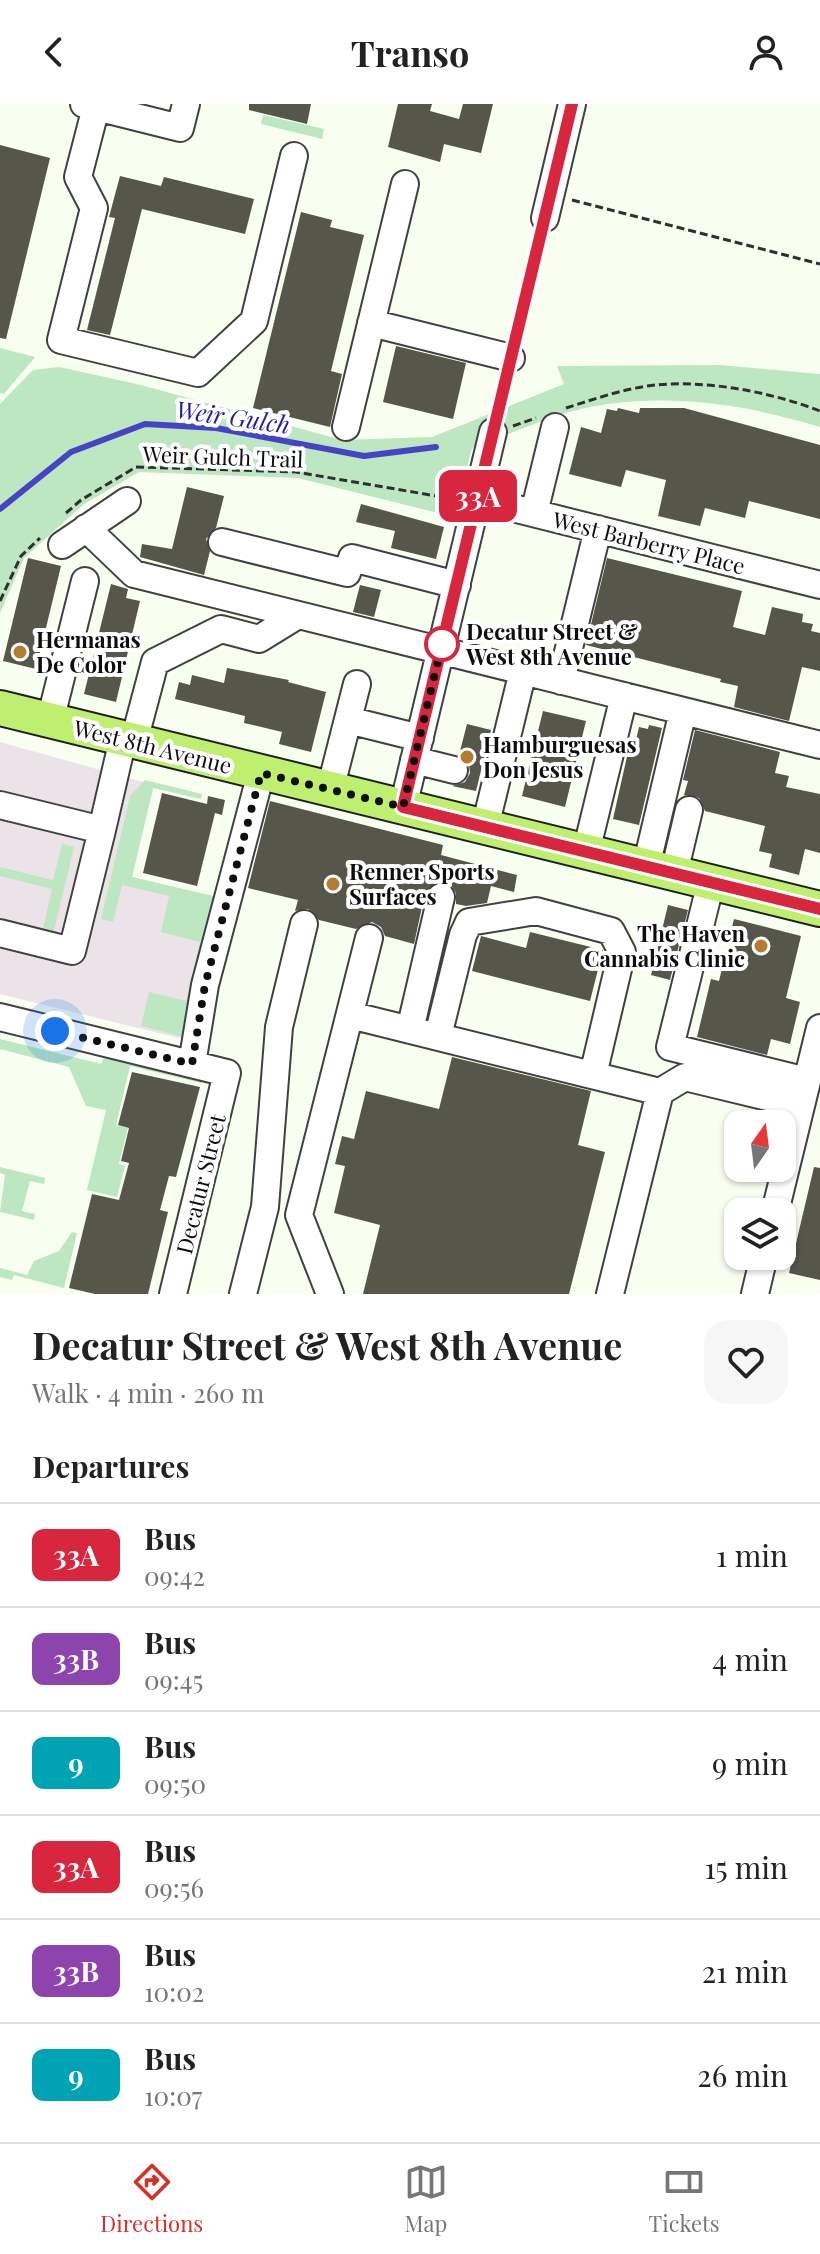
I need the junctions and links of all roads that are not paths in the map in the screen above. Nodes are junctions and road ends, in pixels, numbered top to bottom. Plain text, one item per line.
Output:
1 (572, 104) edge
2 (100, 106) edge
3 (183, 116) edge
4 (294, 156) dead end
5 (405, 184) dead end
6 (545, 218) dead end
7 (371, 323) junction
8 (511, 358) dead end
9 (551, 418) road end
10 (346, 427) dead end
11 (493, 432) road end
12 (465, 499) junction
13 (127, 501) dead end
14 (534, 513) junction
15 (86, 528) junction
16 (598, 529) junction
17 (52, 541) road end
18 (222, 542) dead end
19 (85, 581) dead end
20 (457, 585) junction
21 (820, 585) edge
22 (298, 615) junction
23 (441, 651) junction
24 (523, 671) junction
25 (561, 681) junction
26 (357, 684) dead end
27 (624, 696) junction
28 (0, 708) edge
29 (683, 711) junction
30 (348, 720) junction
31 (50, 721) junction
32 (129, 740) junction
33 (820, 745) edge
34 (417, 749) junction
35 (454, 770) dead end
36 (261, 773) junction
37 (330, 790) junction
38 (0, 805) edge
39 (403, 807) junction
40 (689, 810) dead end
41 (485, 827) junction
42 (102, 830) junction
43 (586, 852) junction
44 (660, 870) junction
45 (711, 882) junction
46 (441, 897) dead end
47 (820, 909) edge
48 (304, 924) dead end
49 (0, 933) edge
50 (369, 938) dead end
51 (350, 1015) junction
52 (0, 1017) edge
53 (820, 1028) edge
54 (410, 1030) junction
55 (438, 1036) junction
56 (192, 1064) junction
57 (593, 1075) junction
58 (660, 1092) junction
59 (806, 1109) edge
60 (779, 1198) edge
61 (761, 1270) edge
62 (173, 1294) edge
63 (243, 1294) edge
64 (330, 1294) edge
65 (610, 1294) edge
66 (755, 1294) edge

1 - 6 street
2 - 3 street
2 - 4 street
5 - 7 street
7 - 8 street
7 - 10 street
9 - 14 street
11 - 12 street
12 - 14 street, West Barberry Place
12 - 20 street
13 - 15 street
14 - 16 street, West Barberry Place
15 - 17 street
15 - 22 street
16 - 21 street, West Barberry Place
16 - 25 street
18 - 20 street
19 - 31 street
20 - 23 street
22 - 23 street
22 - 32 street
23 - 24 street
23 - 34 street
24 - 25 street
24 - 41 street
25 - 27 street
26 - 30 street
27 - 29 street
27 - 43 street
28 - 31 main road, West 8th Avenue
29 - 33 street
29 - 44 street
30 - 34 street
30 - 37 street
31 - 32 main road, West 8th Avenue
32 - 36 main road, West 8th Avenue
32 - 42 street
34 - 35 street
34 - 39 street
36 - 37 main road, West 8th Avenue
36 - 56 street
37 - 39 main road, West 8th Avenue
38 - 42 street
39 - 41 main road, West 8th Avenue
40 - 44 street
41 - 43 main road, West 8th Avenue
42 - 49 street
43 - 44 main road, West 8th Avenue
44 - 45 main road, West 8th Avenue
45 - 47 main road, West 8th Avenue
45 - 59 street
46 - 54 street
48 - 63 street
50 - 51 street
51 - 54 street
51 - 64 street
52 - 56 street
53 - 59 street
54 - 55 street
55 - 57 street
55 - 57 street
56 - 62 street, Decatur Street
57 - 58 street
58 - 59 street
58 - 65 street
59 - 60 street
61 - 66 street

